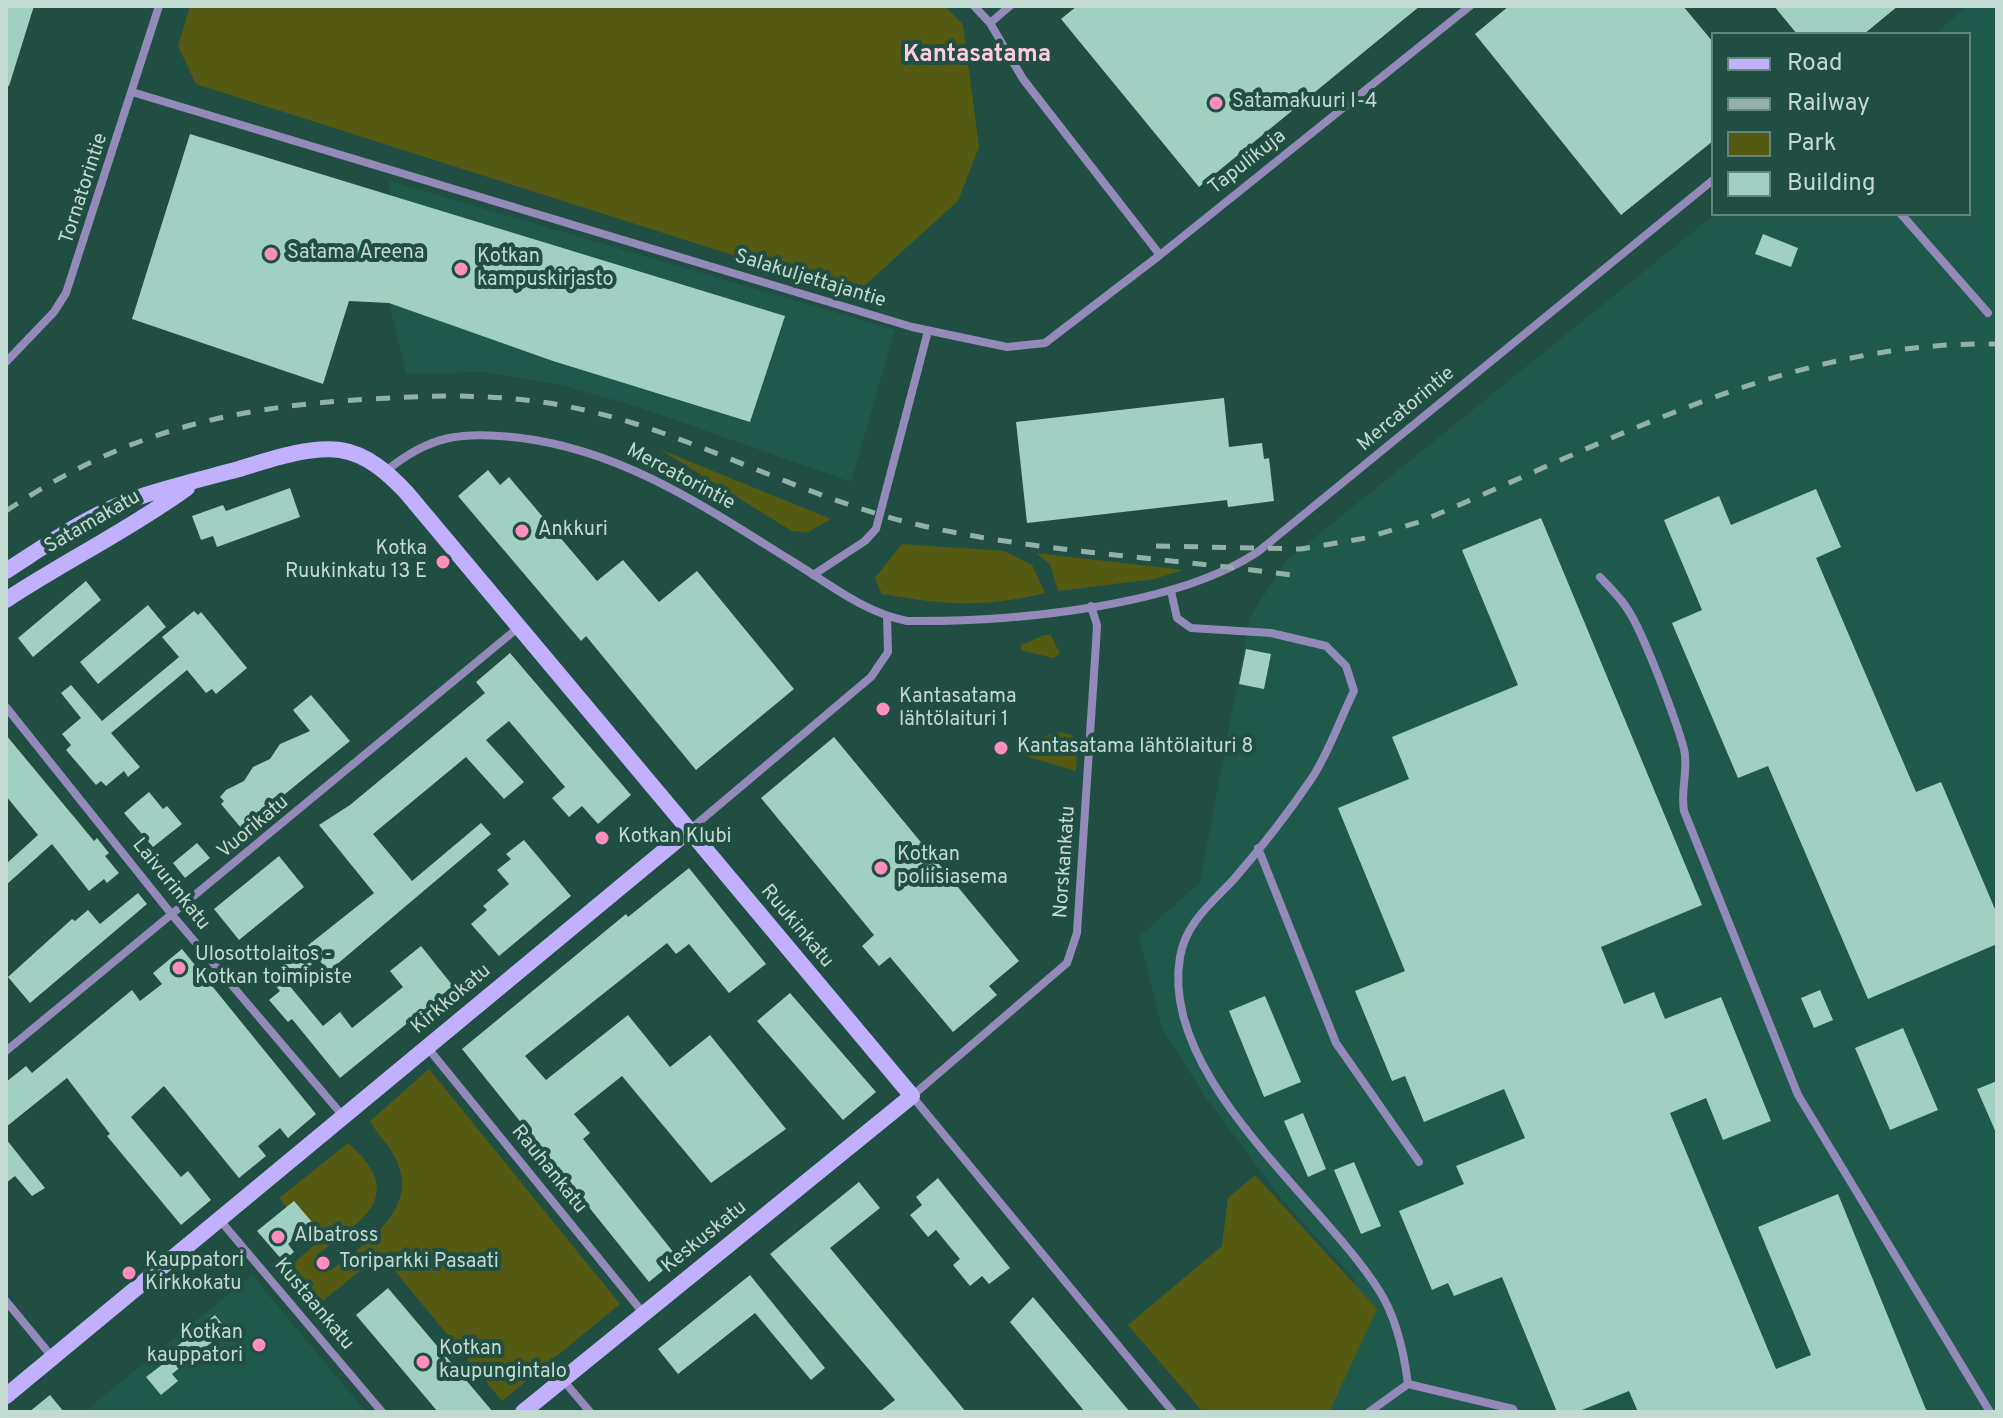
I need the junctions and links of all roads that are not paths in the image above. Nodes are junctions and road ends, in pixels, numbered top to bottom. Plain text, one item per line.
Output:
1 (159, 6) edge
2 (974, 6) edge
3 (1010, 6) edge
4 (1470, 6) edge
5 (990, 23) junction
6 (132, 92) junction
7 (1711, 182) edge
8 (1903, 216) edge
9 (1160, 255) junction
10 (1988, 313) dead end
11 (928, 331) junction
12 (6, 362) edge
13 (386, 471) junction
14 (198, 480) junction
15 (6, 571) edge
16 (813, 575) junction
17 (1600, 577) dead end
18 (1171, 591) junction
19 (6, 600) edge
20 (1091, 606) junction
21 (887, 617) junction
22 (520, 627) junction
23 (6, 707) edge
24 (687, 832) junction
25 (1258, 848) junction
26 (173, 916) junction
27 (427, 1047) junction
28 (6, 1051) edge
29 (912, 1096) junction
30 (343, 1116) junction
31 (1419, 1162) dead end
32 (219, 1219) junction
33 (6, 1301) edge
34 (644, 1314) junction
35 (53, 1358) junction
36 (563, 1380) junction
37 (1408, 1384) junction
38 (6, 1396) edge
39 (382, 1412) edge
40 (523, 1412) edge
41 (590, 1412) edge
42 (1173, 1412) edge
43 (1369, 1412) edge
44 (1514, 1412) edge
45 (1990, 1412) edge

1 - 6 street, Tornatorintie
2 - 5 street
3 - 5 street
4 - 9 street, Tapulikuja
5 - 9 street
6 - 11 street, Salakuljettajantie
6 - 12 street, Tornatorintie
7 - 18 street, Mercatorintie
8 - 10 street
9 - 11 street, Salakuljettajantie
11 - 16 street
13 - 14 main road, Satamakatu
13 - 16 street, Mercatorintie
13 - 22 main road, Ruukinkatu
14 - 15 main road, Satamakatu
14 - 19 main road, Satamakatu
16 - 21 street, Mercatorintie
17 - 45 street
18 - 20 street, Mercatorintie
18 - 25 street
20 - 21 street, Mercatorintie
20 - 29 street, Norskankatu
21 - 24 street, Kirkkokatu
22 - 24 main road, Ruukinkatu
22 - 26 street, Vuorikatu
23 - 26 street, Laivurinkatu
24 - 27 main road, Kirkkokatu
24 - 29 main road, Ruukinkatu
25 - 31 street
25 - 37 street
26 - 28 street, Vuorikatu
26 - 30 street, Laivurinkatu
27 - 30 main road, Kirkkokatu
27 - 34 street, Rauhankatu
29 - 34 main road, Keskuskatu
29 - 42 street, Ruukinkatu
30 - 32 main road, Kirkkokatu
32 - 35 main road, Kirkkokatu
32 - 39 street, Kustaankatu
33 - 35 street
34 - 36 main road, Keskuskatu
35 - 38 main road, Kirkkokatu
36 - 40 main road, Keskuskatu
36 - 41 street
37 - 43 street
37 - 44 street

